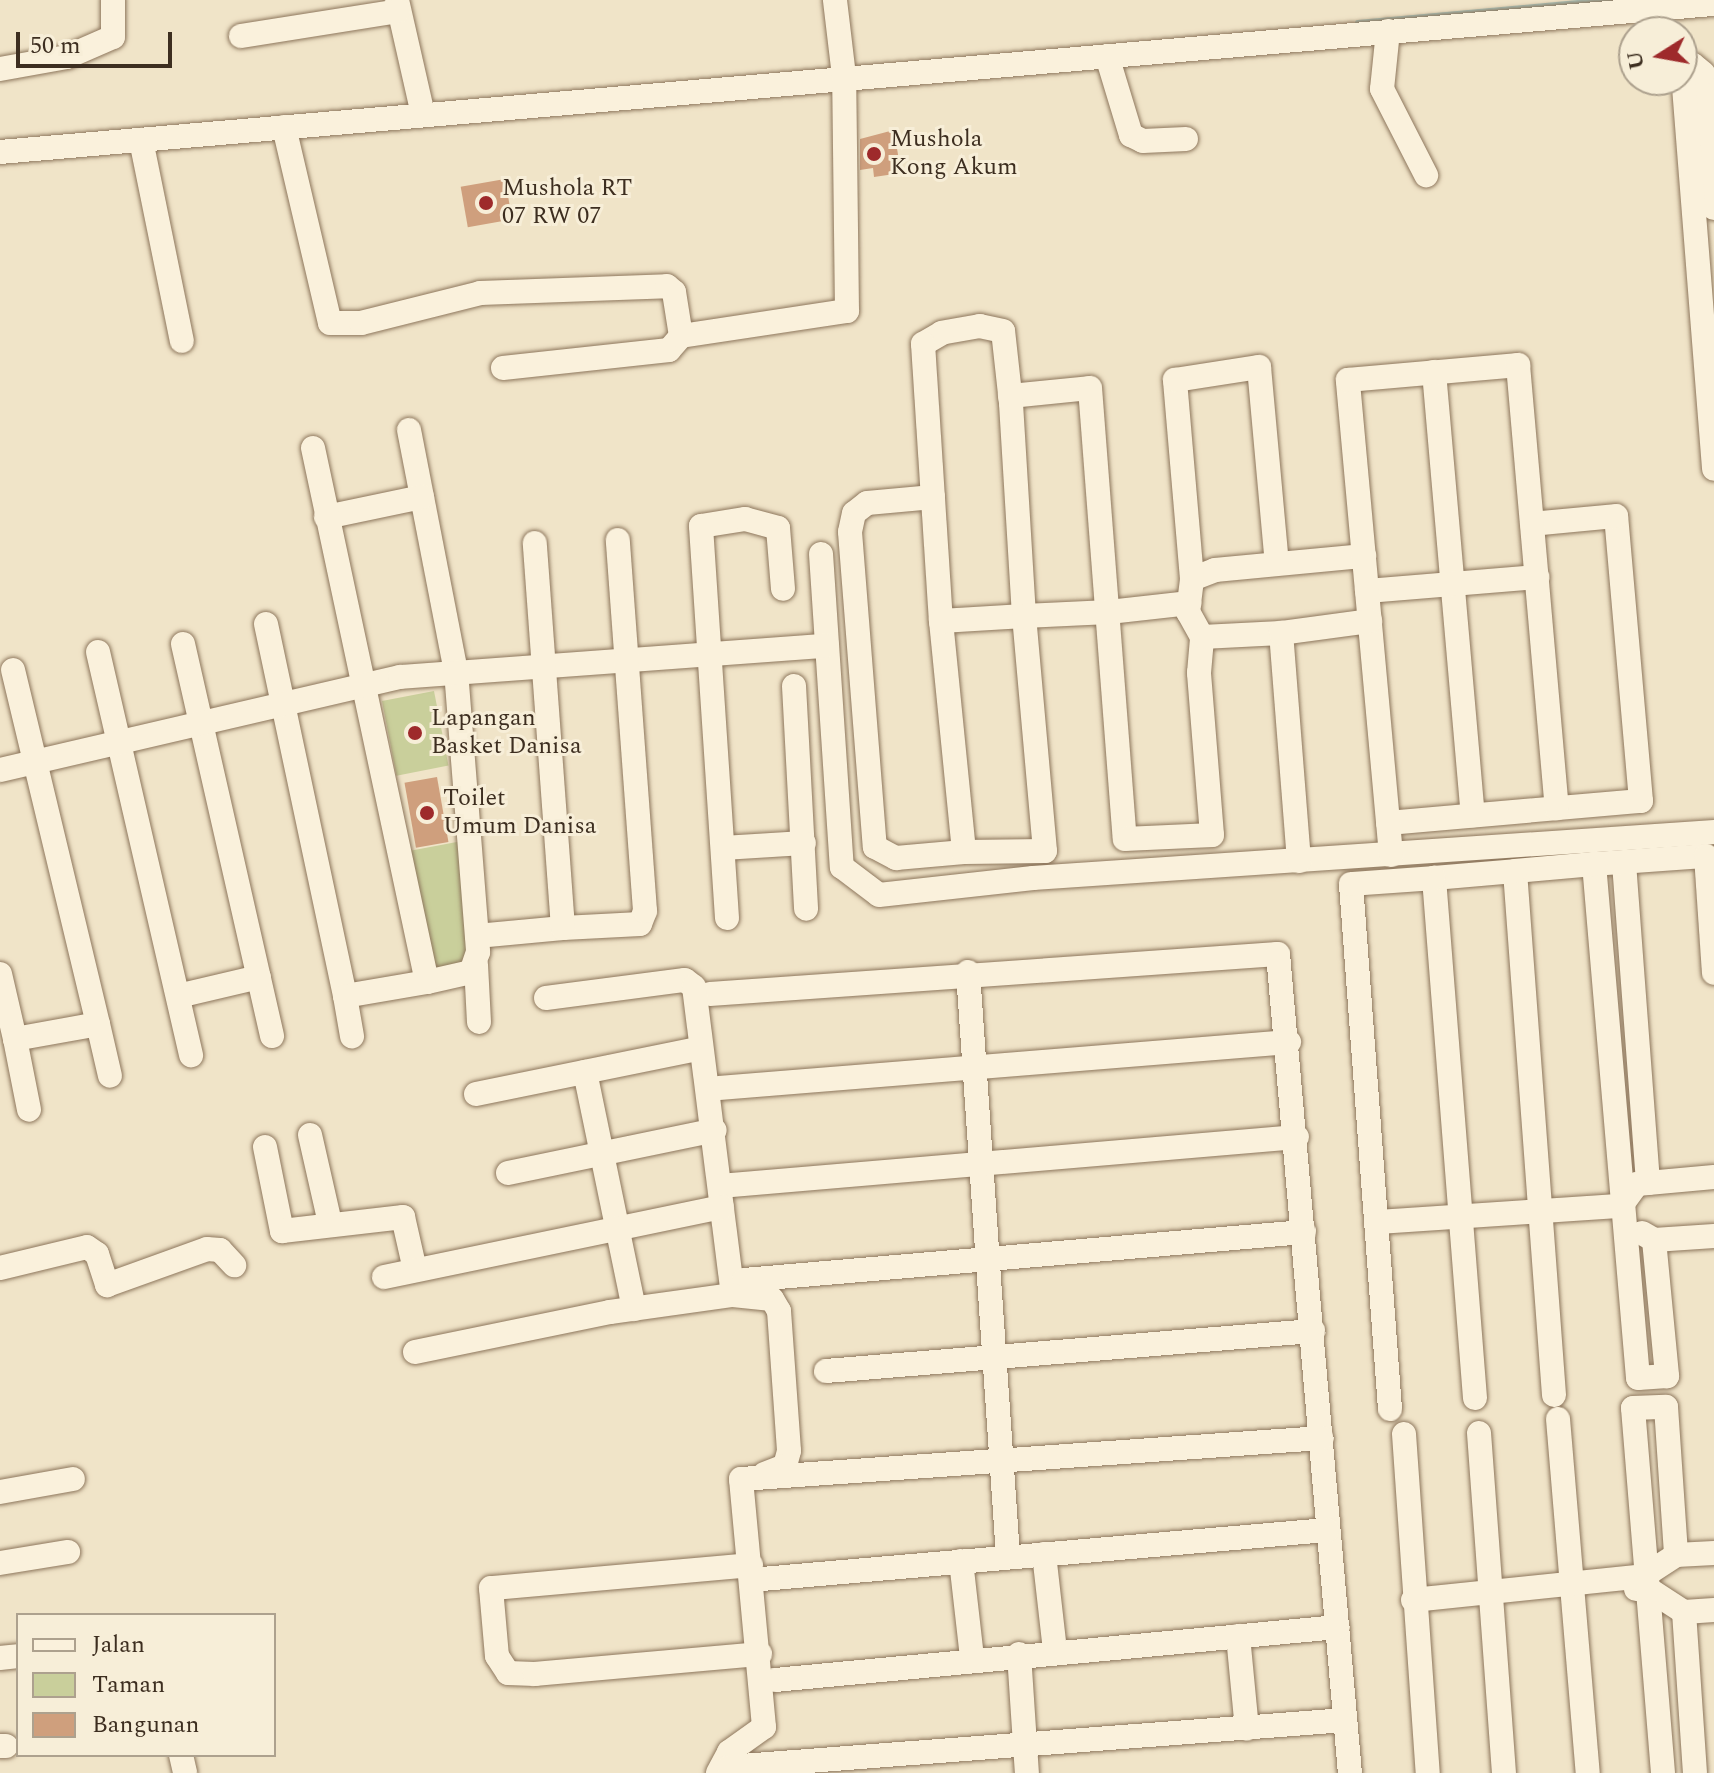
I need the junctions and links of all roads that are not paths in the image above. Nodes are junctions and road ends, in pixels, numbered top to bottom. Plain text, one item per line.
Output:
1 (113, 0) edge
2 (835, 0) edge
3 (1714, 4) edge
4 (398, 6) edge
5 (1388, 31) junction
6 (241, 36) dead end
7 (1107, 56) junction
8 (0, 69) edge
9 (844, 76) junction
10 (423, 114) junction
11 (284, 127) junction
12 (1186, 139) dead end
13 (141, 140) junction
14 (0, 152) edge
15 (1426, 175) dead end
16 (1714, 208) edge
17 (681, 336) junction
18 (182, 341) dead end
19 (503, 368) dead end
20 (1434, 372) junction
21 (1010, 396) junction
22 (409, 430) dead end
23 (313, 448) dead end
24 (1714, 469) edge
25 (422, 497) junction
26 (933, 497) junction
27 (326, 517) junction
28 (1532, 524) junction
29 (618, 540) dead end
30 (535, 543) dead end
31 (821, 554) dead end
32 (1364, 556) junction
33 (1277, 563) junction
34 (1537, 577) junction
35 (1453, 584) junction
36 (783, 589) dead end
37 (1190, 591) junction
38 (1367, 591) junction
39 (1109, 612) junction
40 (1024, 616) junction
41 (941, 621) junction
42 (1370, 621) junction
43 (266, 624) dead end
44 (1281, 633) junction
45 (1202, 637) junction
46 (183, 644) dead end
47 (827, 646) junction
48 (98, 652) dead end
49 (712, 654) junction
50 (627, 658) junction
51 (543, 663) junction
52 (13, 670) dead end
53 (456, 671) junction
54 (794, 686) dead end
55 (360, 687) junction
56 (283, 704) junction
57 (202, 723) junction
58 (119, 742) junction
59 (35, 762) junction
60 (0, 770) edge
61 (1557, 808) junction
62 (1473, 815) junction
63 (1388, 823) junction
64 (1714, 832) edge
65 (804, 843) junction
66 (723, 848) junction
67 (964, 852) junction
68 (1391, 855) junction
69 (1299, 861) junction
70 (1624, 863) junction
71 (1594, 864) junction
72 (1515, 871) junction
73 (1434, 878) junction
74 (806, 909) dead end
75 (727, 918) dead end
76 (563, 928) junction
77 (477, 936) junction
78 (476, 965) junction
79 (968, 972) junction
80 (1714, 973) edge
81 (0, 974) edge
82 (259, 977) junction
83 (427, 982) junction
84 (710, 994) dead end
85 (178, 996) junction
86 (345, 996) junction
87 (546, 998) dead end
88 (479, 1022) dead end
89 (98, 1024) junction
90 (272, 1036) dead end
91 (352, 1036) dead end
92 (15, 1039) junction
93 (1289, 1042) junction
94 (698, 1049) junction
95 (191, 1055) dead end
96 (585, 1072) junction
97 (975, 1072) junction
98 (110, 1076) dead end
99 (719, 1088) dead end
100 (476, 1094) dead end
101 (29, 1110) dead end
102 (715, 1130) junction
103 (310, 1135) dead end
104 (1297, 1137) junction
105 (265, 1147) dead end
106 (599, 1154) junction
107 (982, 1167) junction
108 (508, 1173) dead end
109 (1714, 1177) edge
110 (1648, 1183) junction
111 (721, 1197) junction
112 (1621, 1211) junction
113 (1541, 1217) junction
114 (330, 1223) junction
115 (1463, 1223) junction
116 (1378, 1229) junction
117 (618, 1231) junction
118 (1304, 1232) junction
119 (1714, 1236) edge
120 (1654, 1240) junction
121 (988, 1259) junction
122 (234, 1265) dead end
123 (0, 1268) edge
124 (415, 1270) junction
125 (384, 1277) dead end
126 (738, 1288) junction
127 (634, 1309) junction
128 (1313, 1331) junction
129 (415, 1352) dead end
130 (995, 1356) junction
131 (826, 1371) dead end
132 (1475, 1398) dead end
133 (1390, 1409) dead end
134 (1479, 1433) dead end
135 (1404, 1434) dead end
136 (1322, 1438) junction
137 (1003, 1459) junction
138 (759, 1477) junction
139 (73, 1479) dead end
140 (0, 1492) edge
141 (1327, 1530) junction
142 (68, 1552) dead end
143 (1714, 1553) edge
144 (1044, 1554) junction
145 (1676, 1555) junction
146 (1008, 1556) junction
147 (961, 1561) junction
148 (0, 1563) edge
149 (757, 1572) junction
150 (1646, 1582) junction
151 (1571, 1590) junction
152 (1489, 1597) junction
153 (1414, 1605) junction
154 (1714, 1610) edge
155 (1684, 1612) junction
156 (1338, 1627) junction
157 (1238, 1636) junction
158 (1055, 1651) junction
159 (760, 1654) junction
160 (1019, 1654) junction
161 (972, 1658) junction
162 (775, 1680) dead end
163 (1345, 1720) junction
164 (1247, 1729) junction
165 (1025, 1748) junction
166 (718, 1773) edge
167 (1027, 1773) edge
168 (1350, 1773) edge
169 (1428, 1773) edge
170 (1504, 1773) edge
171 (1588, 1773) edge
172 (1663, 1773) edge
173 (1695, 1773) edge

1 - 8 street
2 - 9 street
3 - 5 street
4 - 6 street
4 - 10 street
5 - 7 street
5 - 15 street
7 - 9 street
7 - 12 street
9 - 10 street
9 - 17 street
10 - 11 street
11 - 13 street
11 - 17 street
13 - 14 street
13 - 18 street
16 - 24 street
17 - 19 street
20 - 28 street
20 - 32 street
20 - 35 street
21 - 26 street
21 - 39 street
21 - 40 street
22 - 25 street
23 - 27 street
25 - 27 street
25 - 53 street
26 - 41 street
26 - 67 street
27 - 55 street
28 - 34 street
28 - 61 street
29 - 50 street
30 - 51 street
31 - 47 street
32 - 33 street
32 - 38 street
33 - 37 street
33 - 37 street
34 - 35 street
34 - 61 street
35 - 38 street
35 - 62 street
36 - 49 street
37 - 39 street
37 - 45 street
38 - 42 street
39 - 40 street
39 - 45 street
40 - 41 street
40 - 67 street
41 - 67 street
42 - 44 street
42 - 63 street
43 - 56 street
44 - 45 street
44 - 69 street
46 - 57 street
47 - 49 street
47 - 69 street
48 - 58 street
49 - 50 street
49 - 66 street
50 - 51 street
50 - 76 street
51 - 53 street
51 - 76 street
52 - 59 street
53 - 55 street
53 - 77 street
54 - 65 street
55 - 56 street
55 - 83 street
56 - 57 street
56 - 86 street
57 - 58 street
57 - 82 street
58 - 59 street
58 - 85 street
59 - 60 street
59 - 89 street
61 - 62 street
62 - 63 street
63 - 68 street
64 - 68 street
65 - 66 street
65 - 74 street
66 - 75 street
68 - 69 street
70 - 71 street
70 - 80 street
70 - 110 street
71 - 72 street
71 - 112 street
72 - 73 street
72 - 113 street
73 - 115 street
73 - 116 street
76 - 77 street
77 - 78 street
78 - 83 street
78 - 88 street
79 - 84 street
79 - 93 street
79 - 97 street
81 - 92 street
82 - 85 street
82 - 90 street
83 - 86 street
85 - 95 street
86 - 91 street
87 - 94 street
89 - 92 street
89 - 98 street
92 - 101 street
93 - 97 street
93 - 104 street
94 - 96 street
94 - 102 street
96 - 100 street
96 - 106 street
97 - 99 street
97 - 107 street
102 - 106 street
102 - 111 street
103 - 114 street
104 - 107 street
104 - 118 street
105 - 114 street
106 - 108 street
106 - 117 street
107 - 111 street
107 - 121 street
109 - 110 street
110 - 112 street
111 - 117 street
111 - 126 street
112 - 113 street
112 - 120 street
112 - 120 street
113 - 115 street
113 - 151 street
114 - 124 street
115 - 116 street
115 - 132 street
116 - 133 street
117 - 124 street
117 - 127 street
118 - 121 street
118 - 128 street
119 - 120 street
121 - 126 street
121 - 130 street
122 - 123 street
124 - 125 street
126 - 127 street
126 - 138 street
127 - 129 street
128 - 130 street
128 - 136 street
130 - 131 street
130 - 137 street
134 - 152 street
135 - 153 street
136 - 137 street
136 - 141 street
137 - 138 street
137 - 146 street
138 - 149 street
139 - 140 street
141 - 144 street
141 - 156 street
142 - 148 street
143 - 145 street
144 - 146 street
144 - 158 street
145 - 150 street
145 - 150 street
146 - 147 street
147 - 149 street
147 - 161 street
149 - 159 street
149 - 159 street
150 - 151 street
150 - 155 street
150 - 172 street
151 - 152 street
151 - 171 street
152 - 153 street
152 - 170 street
153 - 169 street
154 - 155 street
155 - 173 street
156 - 157 street
156 - 163 street
157 - 158 street
157 - 164 street
158 - 160 street
159 - 166 street
160 - 161 street
160 - 165 street
161 - 162 street
163 - 164 street
163 - 168 street
164 - 165 street
165 - 166 street
165 - 167 street

